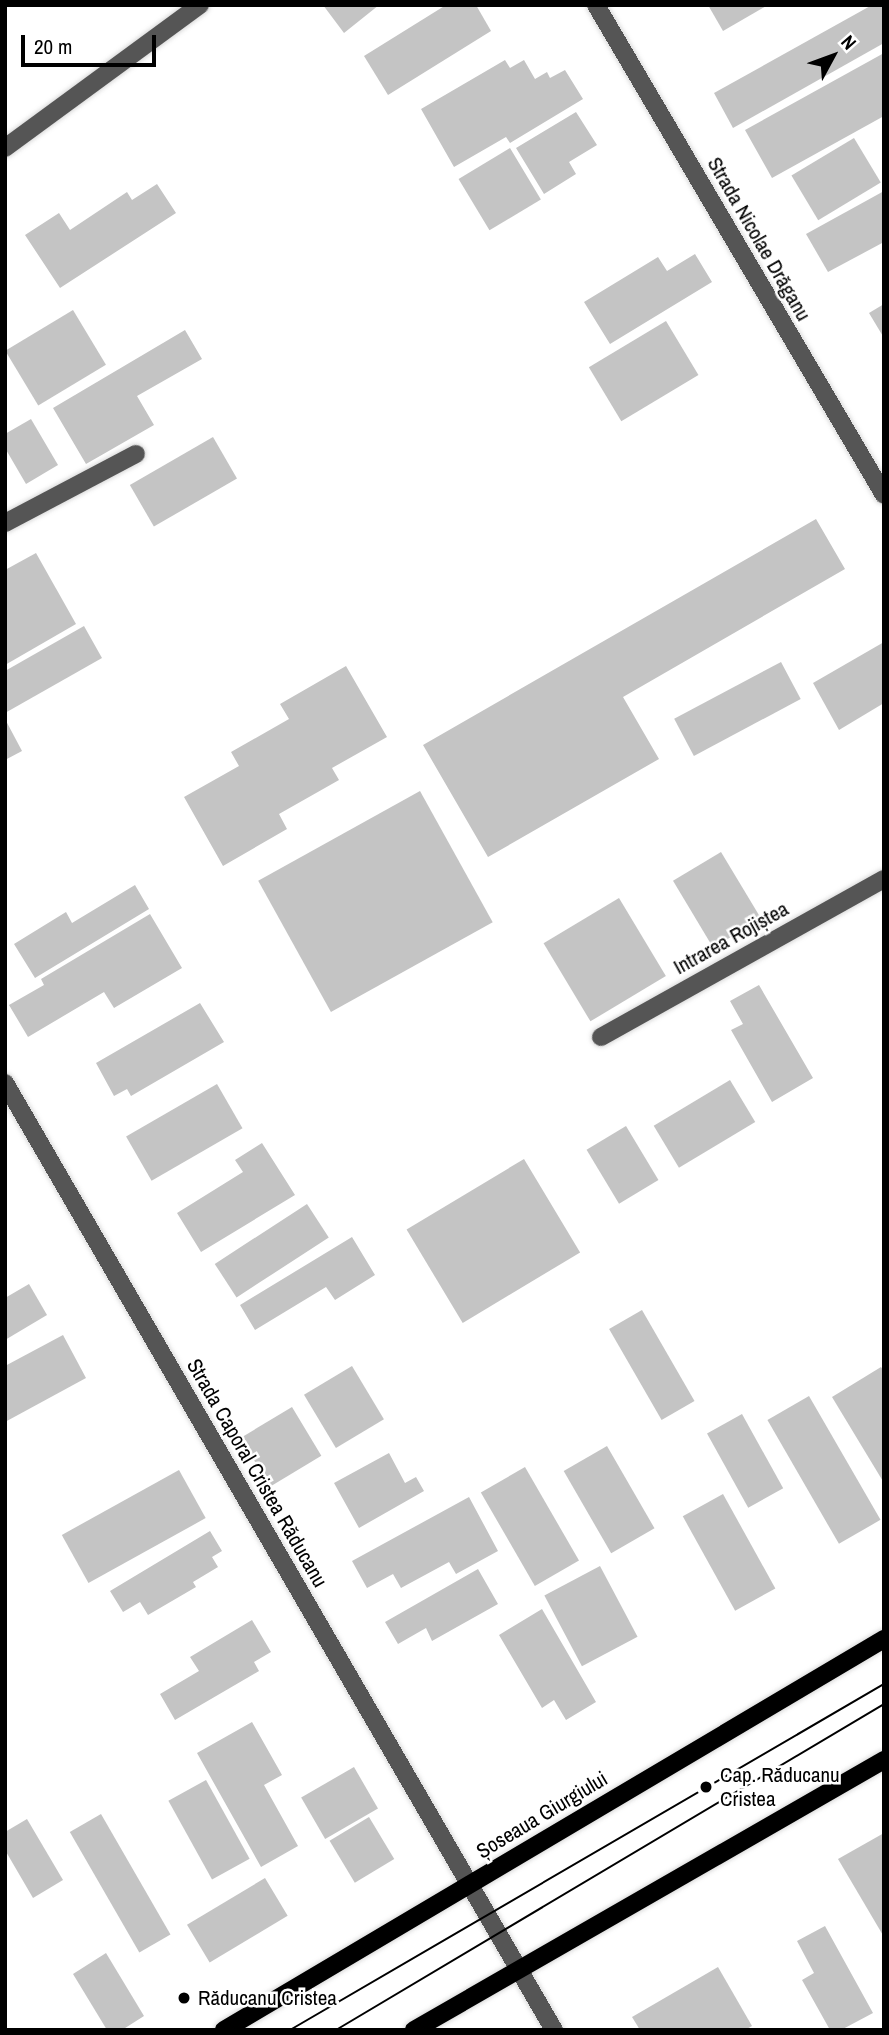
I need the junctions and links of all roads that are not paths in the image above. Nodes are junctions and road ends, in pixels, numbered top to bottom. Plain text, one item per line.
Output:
1 (200, 5) edge
2 (596, 5) edge
3 (5, 148) edge
4 (136, 454) dead end
5 (884, 495) edge
6 (5, 523) edge
7 (884, 879) edge
8 (601, 1037) dead end
9 (5, 1083) edge
10 (884, 1639) edge
11 (884, 1760) edge
12 (469, 1885) junction
13 (518, 1967) junction
14 (224, 2030) edge
15 (414, 2030) edge
16 (554, 2030) edge

1 - 3 street
2 - 5 street, Strada Nicolae Drăganu
4 - 6 street
7 - 8 street, Intrarea Rojiștea
9 - 12 street, Strada Caporal Cristea Răducanu
10 - 12 main road, Șoseaua Giurgiului
11 - 13 main road
12 - 13 street, Strada Caporal Cristea Răducanu
12 - 14 main road, Șoseaua Giurgiului
13 - 15 main road
13 - 16 street, Strada Caporal Cristea Răducanu

